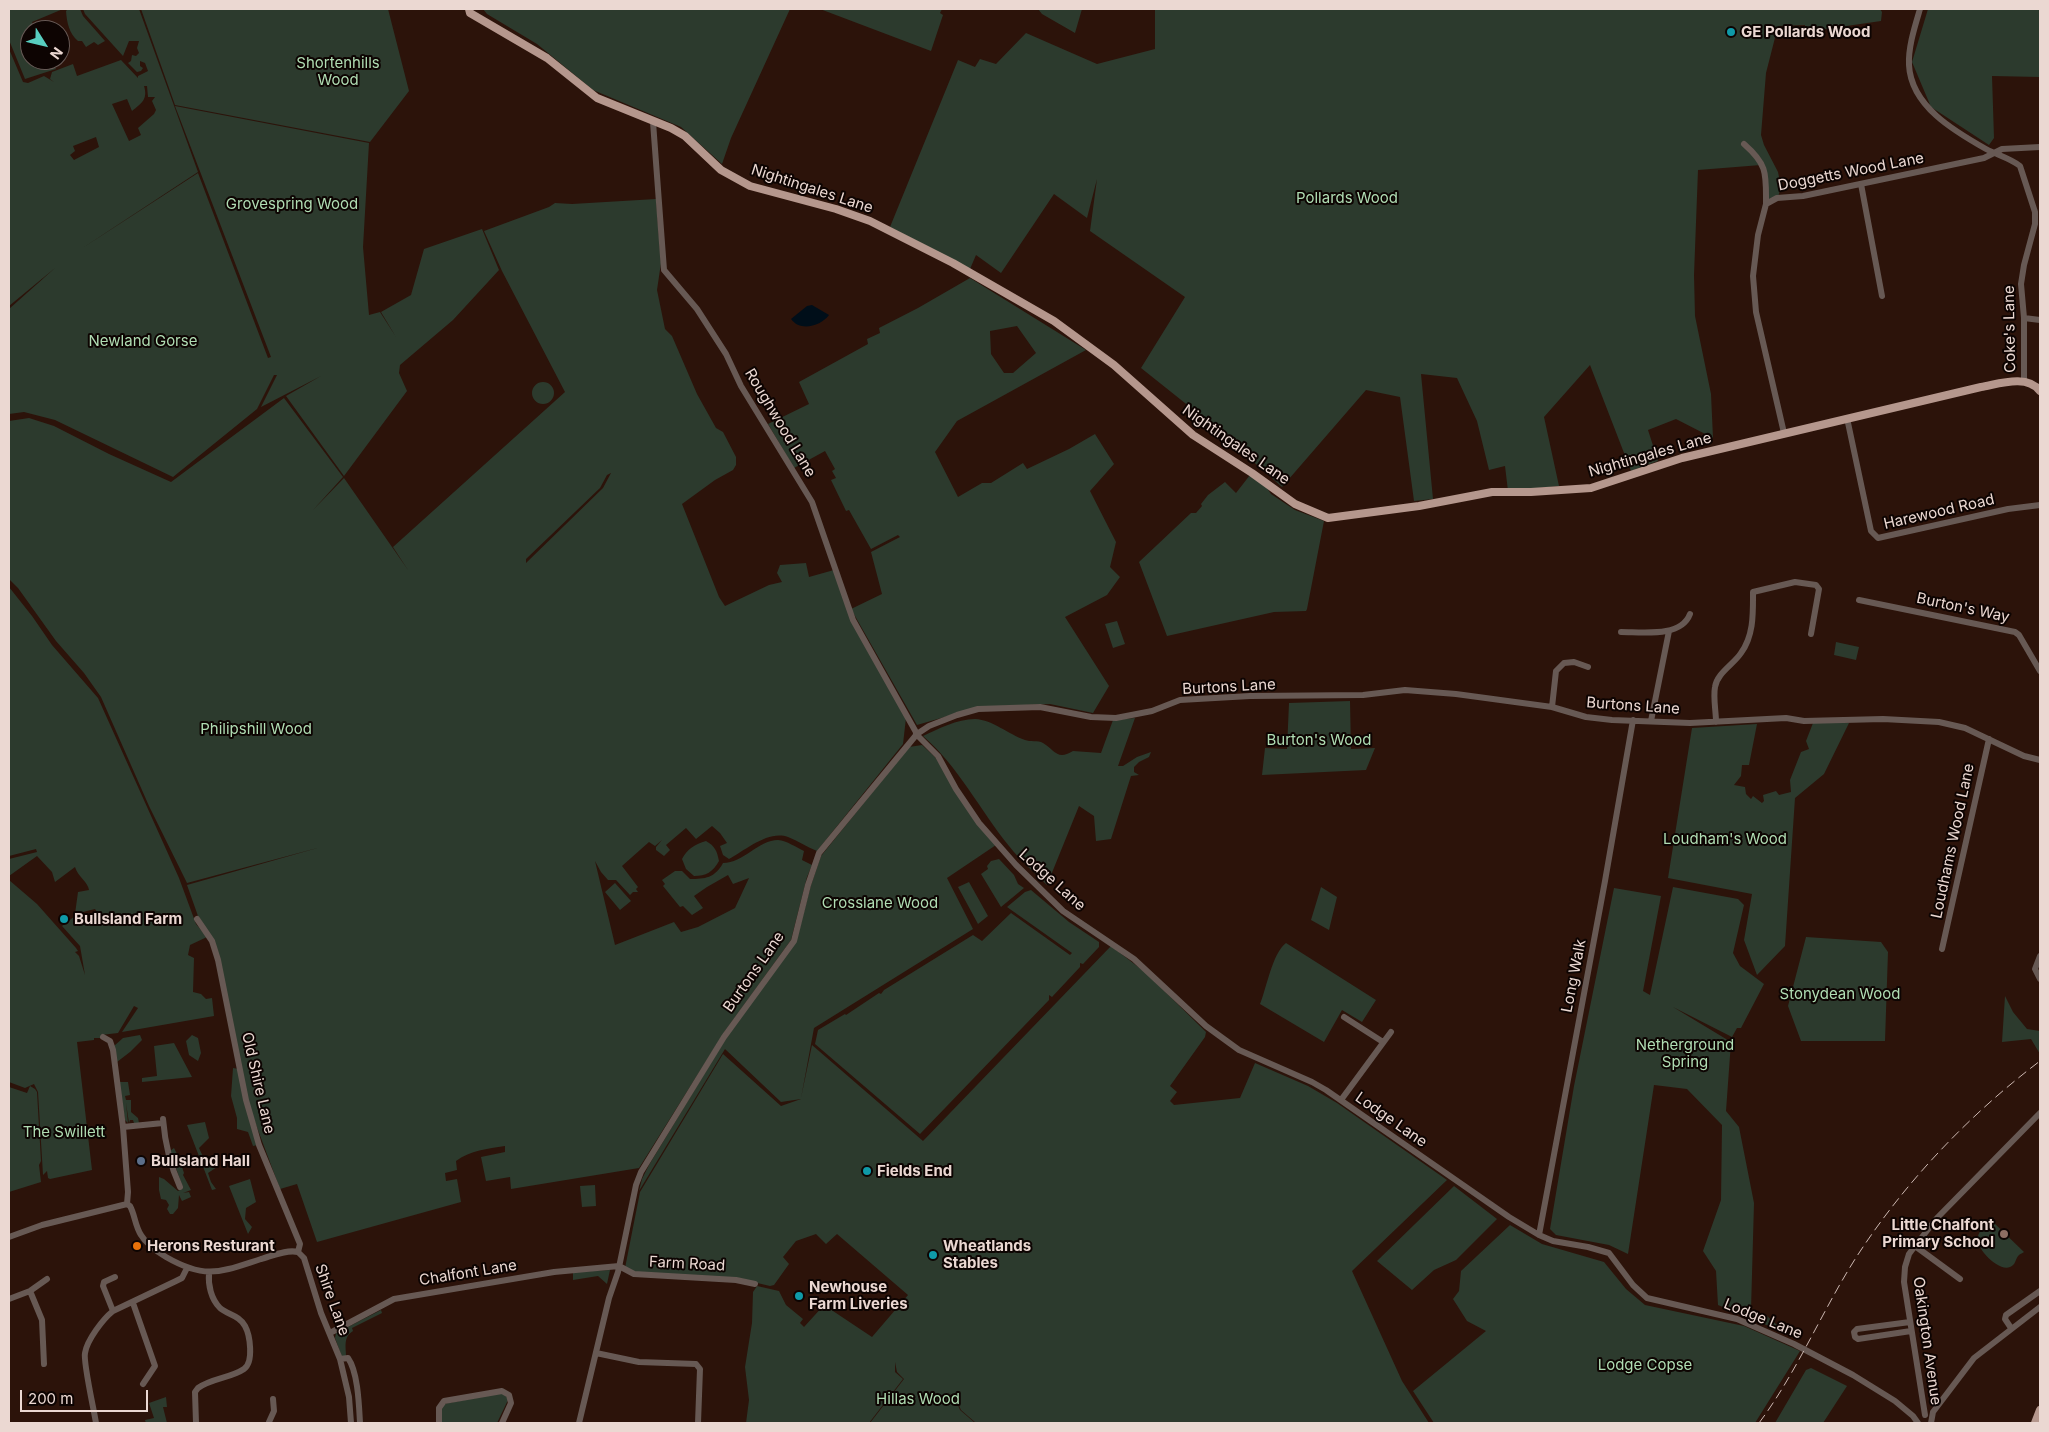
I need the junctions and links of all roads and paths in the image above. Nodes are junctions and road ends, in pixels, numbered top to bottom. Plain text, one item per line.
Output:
1 (469, 9) edge
2 (1920, 9) edge
3 (653, 122) junction
4 (1744, 144) dead end
5 (2040, 147) edge
6 (1994, 154) junction
7 (1861, 184) junction
8 (1766, 204) junction
9 (1882, 296) dead end
10 (2024, 318) junction
11 (2040, 320) edge
12 (2024, 382) junction
13 (2040, 391) edge
14 (1847, 418) junction
15 (1784, 433) junction
16 (2040, 504) edge
17 (1859, 600) dead end
18 (1690, 614) dead end
19 (1669, 631) junction
20 (1621, 632) dead end
21 (1811, 634) dead end
22 (1588, 667) dead end
23 (2040, 671) edge
24 (1552, 707) junction
25 (1633, 720) junction
26 (1651, 721) junction
27 (1716, 722) junction
28 (917, 734) junction
29 (1989, 739) junction
30 (2040, 760) edge
31 (197, 919) dead end
32 (1942, 949) dead end
33 (2040, 956) edge
34 (2040, 979) edge
35 (1344, 1017) dead end
36 (1391, 1032) dead end
37 (103, 1038) dead end
38 (1383, 1042) junction
39 (1341, 1100) junction
40 (2040, 1113) edge
41 (124, 1128) junction
42 (177, 1186) dead end
43 (127, 1204) junction
44 (1539, 1236) junction
45 (9, 1237) edge
46 (1914, 1246) junction
47 (298, 1252) junction
48 (619, 1266) junction
49 (187, 1268) junction
50 (209, 1273) junction
51 (115, 1277) dead end
52 (1960, 1279) dead end
53 (43, 1280) dead end
54 (755, 1284) dead end
55 (2040, 1291) edge
56 (30, 1292) junction
57 (9, 1299) edge
58 (133, 1303) junction
59 (2040, 1307) edge
60 (113, 1311) junction
61 (1910, 1322) junction
62 (1864, 1328) junction
63 (2011, 1328) junction
64 (1911, 1331) junction
65 (330, 1333) junction
66 (1865, 1338) junction
67 (596, 1353) junction
68 (340, 1359) junction
69 (42, 1361) dead end
70 (143, 1384) dead end
71 (273, 1399) dead end
72 (2040, 1410) edge
73 (1933, 1412) junction
74 (1925, 1415) junction
75 (1913, 1416) junction
76 (270, 1422) edge
77 (96, 1423) edge
78 (196, 1423) edge
79 (262, 1423) edge
80 (351, 1423) edge
81 (360, 1423) edge
82 (439, 1423) edge
83 (502, 1423) edge
84 (579, 1423) edge
85 (698, 1423) edge
86 (1918, 1423) edge
87 (1931, 1423) edge
88 (2035, 1423) edge

1 - 3 main road, Nightingales Lane
2 - 6 street, Coke's Lane
3 - 15 main road, Nightingales Lane
3 - 28 street, Roughwood Lane
4 - 8 street
5 - 6 street, Doggetts Wood Lane
6 - 7 street, Doggetts Wood Lane
6 - 10 street, Coke's Lane
7 - 8 street, Doggetts Wood Lane
7 - 9 street
8 - 15 street, Doggetts Wood Lane
10 - 11 street
10 - 12 street, Coke's Lane
12 - 13 main road
12 - 14 main road, Nightingales Lane
14 - 15 main road, Nightingales Lane
14 - 16 street, Harewood Road
17 - 23 street, Burton's Way
18 - 19 street
19 - 20 street
19 - 26 street
21 - 27 street
22 - 24 street
24 - 25 street, Burtons Lane
24 - 28 street, Burtons Lane
25 - 26 street, Burtons Lane
25 - 44 street, Long Walk
26 - 27 street, Burtons Lane
27 - 29 street, Burtons Lane
28 - 39 street, Lodge Lane
28 - 48 street, Burtons Lane
29 - 30 street, Burtons Lane
29 - 32 street, Loudhams Wood Lane
31 - 47 street, Old Shire Lane
33 - 34 street
35 - 38 street
36 - 38 street
37 - 41 street
38 - 39 street
39 - 44 street, Lodge Lane
40 - 46 street, Oakington Avenue
41 - 42 street
41 - 43 street
43 - 45 street
43 - 49 street
44 - 75 street, Lodge Lane
46 - 52 street
46 - 61 street, Oakington Avenue
47 - 50 street
47 - 65 street, Shire Lane
48 - 54 street, Farm Road
48 - 65 street, Chalfont Lane
48 - 67 street, Burtons Lane
49 - 50 street
49 - 58 street
50 - 78 street
51 - 60 street
53 - 56 street
55 - 63 street
56 - 57 street
56 - 69 street
58 - 60 street
58 - 70 street
59 - 63 street
60 - 77 street
61 - 62 street
61 - 64 street, Oakington Avenue
62 - 66 street
62 - 66 street
63 - 73 street
64 - 66 street
64 - 74 street, Oakington Avenue
65 - 68 street, Shire Lane
67 - 84 street, Burtons Lane
67 - 85 street
68 - 80 street, Shire Lane
68 - 81 street, Shire Lane
71 - 76 street
72 - 88 main road
73 - 74 street
73 - 87 street
74 - 75 street
75 - 86 street, Lodge Lane
76 - 79 street
82 - 83 street

